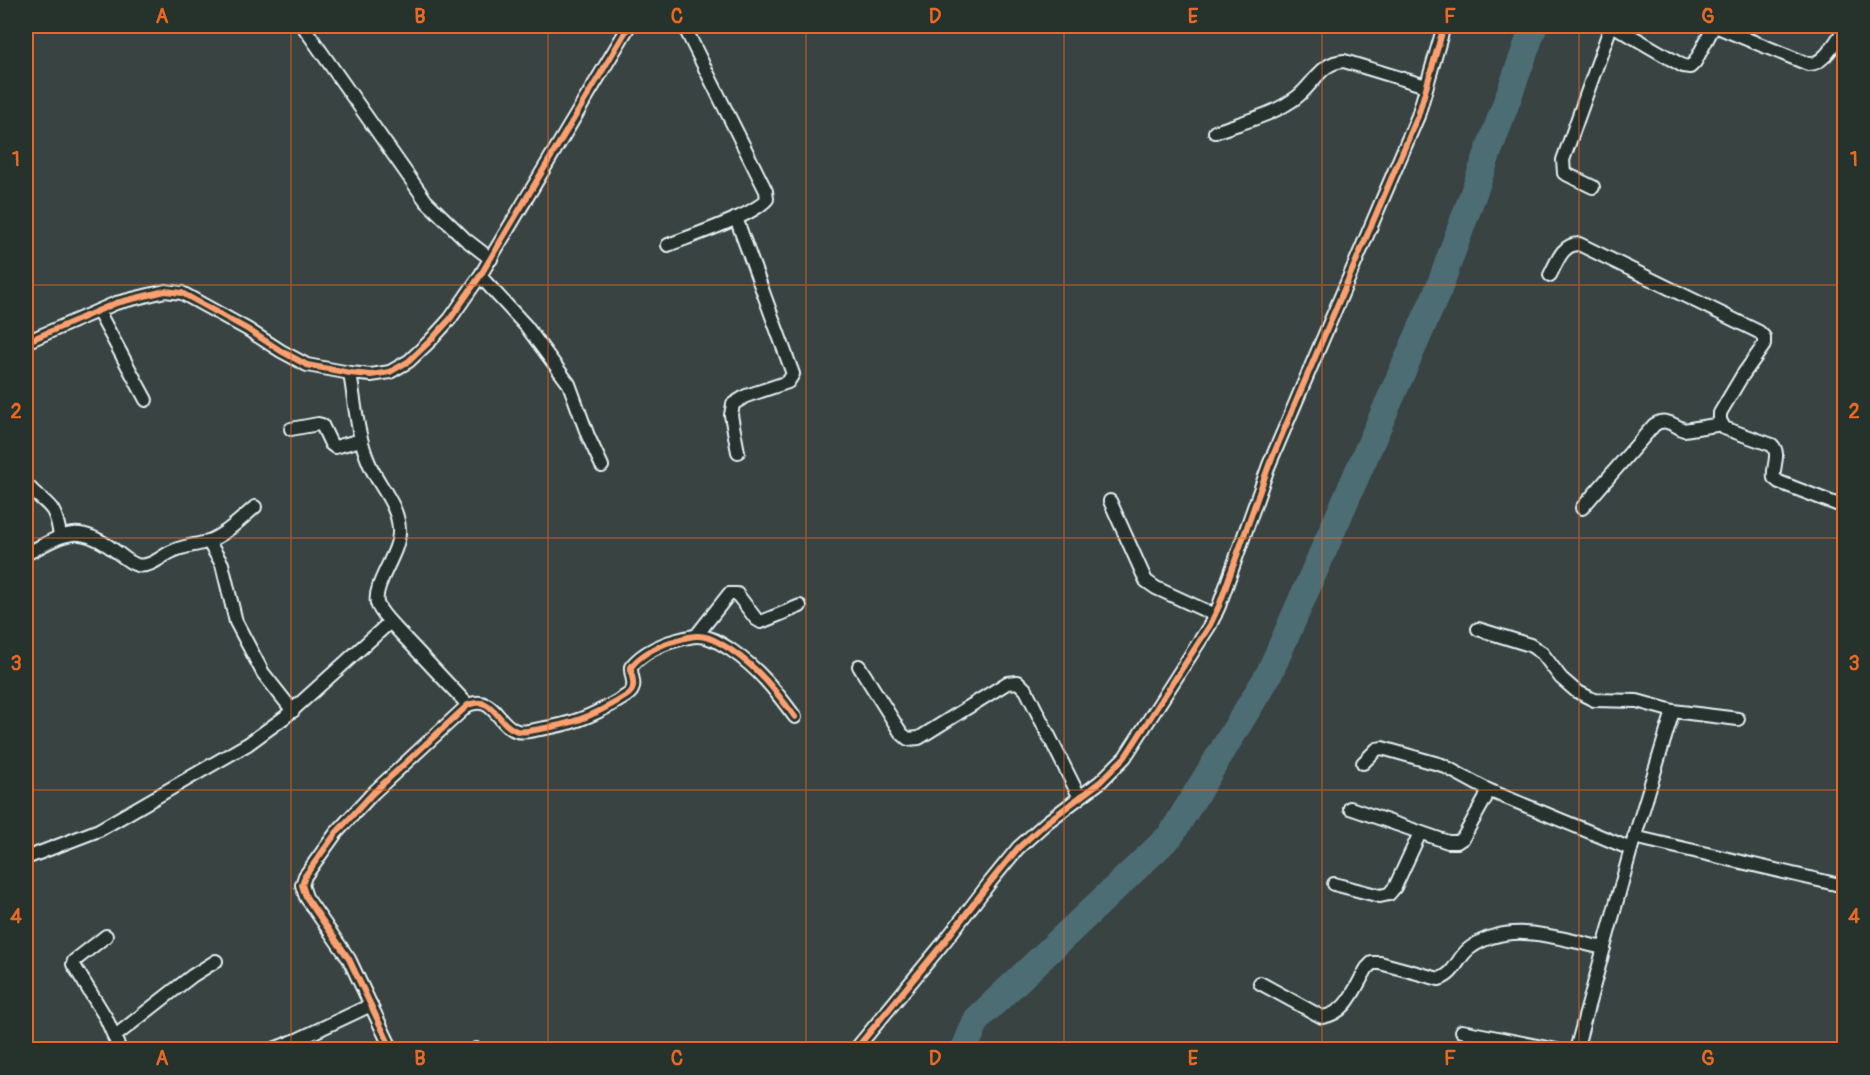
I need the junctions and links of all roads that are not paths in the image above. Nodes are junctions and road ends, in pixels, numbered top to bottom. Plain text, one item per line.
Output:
1 (303, 26) edge
2 (629, 26) edge
3 (684, 26) edge
4 (1444, 26) edge
5 (1612, 26) edge
6 (1715, 26) edge
7 (1845, 30) edge
8 (1426, 86) junction
9 (1215, 132) dead end
10 (1593, 187) dead end
11 (736, 218) junction
12 (668, 245) dead end
13 (489, 258) junction
14 (1550, 275) dead end
15 (480, 276) junction
16 (98, 311) junction
17 (26, 342) edge
18 (350, 373) junction
19 (146, 400) dead end
20 (1722, 424) junction
21 (291, 429) dead end
22 (361, 440) junction
23 (738, 452) dead end
24 (602, 466) dead end
25 (26, 484) edge
26 (1110, 501) dead end
27 (255, 507) dead end
28 (1845, 507) edge
29 (1582, 508) dead end
30 (60, 536) junction
31 (208, 542) junction
32 (26, 554) edge
33 (800, 606) dead end
34 (1215, 615) junction
35 (390, 622) junction
36 (1478, 629) dead end
37 (696, 636) junction
38 (859, 666) dead end
39 (468, 705) junction
40 (293, 711) junction
41 (1673, 711) junction
42 (795, 717) dead end
43 (1738, 719) dead end
44 (1364, 763) dead end
45 (1488, 790) junction
46 (1079, 796) junction
47 (1350, 808) dead end
48 (1420, 833) junction
49 (1632, 843) junction
50 (26, 858) edge
51 (1334, 884) dead end
52 (1845, 886) edge
53 (106, 936) dead end
54 (1604, 948) junction
55 (216, 961) dead end
56 (1260, 983) dead end
57 (371, 1005) junction
58 (1461, 1031) dead end
59 (114, 1037) junction
60 (120, 1050) edge
61 (271, 1050) edge
62 (392, 1050) edge
63 (855, 1050) edge
64 (1557, 1050) edge
65 (1576, 1050) edge

1 - 13 street
2 - 13 street
3 - 11 street
4 - 8 street
5 - 6 street
5 - 10 street
6 - 7 street
8 - 9 street
8 - 34 street
11 - 12 street
11 - 23 street
13 - 15 street
14 - 20 street
15 - 18 street
15 - 24 street
16 - 17 street
16 - 18 street
16 - 19 street
18 - 22 street
20 - 28 street
20 - 29 street
21 - 22 street
22 - 35 street
25 - 30 street
26 - 34 street
27 - 31 street
30 - 31 street
30 - 32 street
31 - 40 street
33 - 37 street
34 - 46 street
35 - 39 street
35 - 40 street
36 - 41 street
37 - 39 street
37 - 42 street
38 - 46 street
39 - 57 street
40 - 50 street
41 - 43 street
41 - 49 street
44 - 45 street
45 - 48 street
45 - 49 street
46 - 63 street
47 - 48 street
48 - 51 street
49 - 52 street
49 - 54 street
53 - 59 street
54 - 56 street
54 - 65 street
55 - 59 street
57 - 61 street
57 - 62 street
58 - 64 street
59 - 60 street

